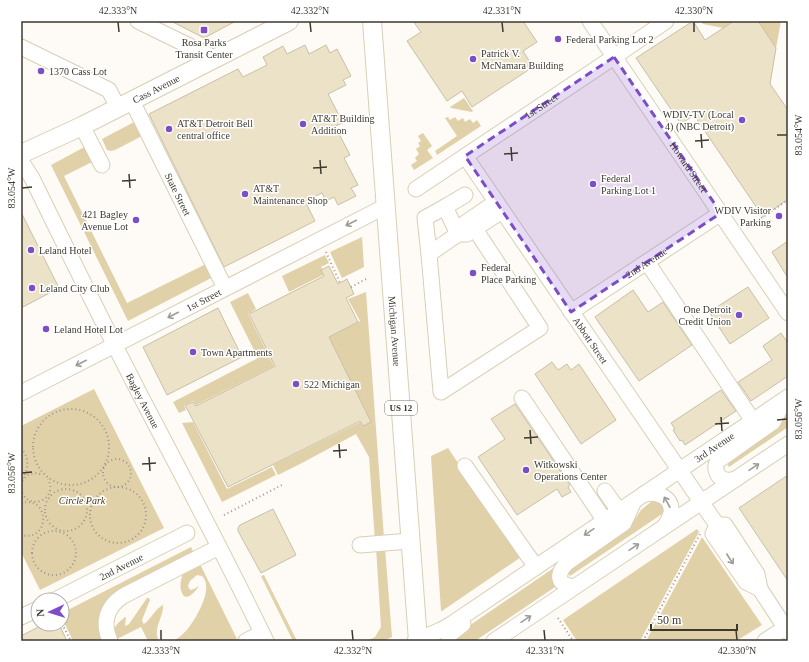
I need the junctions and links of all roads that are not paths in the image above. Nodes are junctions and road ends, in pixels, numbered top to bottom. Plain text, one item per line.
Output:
1 (138, 21) edge
2 (289, 21) edge
3 (372, 21) edge
4 (590, 21) edge
5 (666, 21) edge
6 (21, 47) edge
7 (614, 57) junction
8 (216, 59) junction
9 (125, 104) junction
10 (85, 124) junction
11 (21, 154) edge
12 (464, 156) junction
13 (21, 161) edge
14 (106, 163) dead end
15 (416, 188) dead end
16 (465, 195) dead end
17 (386, 206) junction
18 (499, 206) junction
19 (445, 207) junction
20 (721, 213) junction
21 (475, 229) junction
22 (458, 234) junction
23 (429, 254) junction
24 (647, 262) junction
25 (225, 288) junction
26 (571, 312) junction
27 (788, 313) edge
28 (115, 345) junction
29 (21, 393) edge
30 (522, 398) dead end
31 (786, 398) edge
32 (753, 421) junction
33 (788, 444) edge
34 (465, 466) dead end
35 (680, 470) junction
36 (736, 479) junction
37 (605, 491) dead end
38 (639, 498) junction
39 (701, 502) junction
40 (619, 511) junction
41 (605, 521) junction
42 (664, 527) junction
43 (187, 533) dead end
44 (410, 541) junction
45 (360, 545) dead end
46 (219, 547) junction
47 (536, 568) junction
48 (574, 588) junction
49 (70, 592) edge
50 (499, 592) junction
51 (786, 630) edge
52 (264, 637) edge
53 (110, 641) edge
54 (246, 641) edge
55 (417, 641) edge
56 (449, 641) edge
57 (494, 641) edge
58 (764, 641) edge

1 - 8 street
2 - 8 main road, Cass Avenue
3 - 17 main road, Michigan Avenue / US 12
4 - 7 street, Howard Street
5 - 7 street, 1st Street
6 - 9 street, State Street
7 - 12 street, 1st Street
7 - 20 street, Howard Street
8 - 9 main road, Cass Avenue
9 - 10 main road, Cass Avenue
9 - 25 street, State Street
10 - 11 main road, Cass Avenue
10 - 14 street
12 - 15 street, 1st Street
12 - 18 street, Abbott Street
13 - 28 street, Bagley Avenue
16 - 19 street
17 -> 25 street, 1st Street
17 - 44 main road, Michigan Avenue / US 12
18 - 21 street
18 - 22 street
18 - 26 street, Abbott Street
19 - 22 street
19 - 23 street
20 - 24 street, 2nd Avenue
20 - 27 street, Howard Street
21 - 22 street
21 - 23 street
22 - 23 street
24 - 26 street, 2nd Avenue
24 - 32 street
25 -> 28 street, 1st Street
26 - 35 street, Abbott Street
28 -> 29 street, 1st Street
28 - 46 street, Bagley Avenue
30 - 41 street
31 - 32 street, 3rd Avenue
31 - 36 street, 3rd Avenue
32 - 35 street, 3rd Avenue
36 -> 33 street
34 - 47 street
35 - 38 street, 3rd Avenue
35 - 39 street, Abbott Street
36 - 39 street
37 - 40 street
38 - 40 street, 3rd Avenue
42 -> 38 street
38 - 48 street
39 - 42 street
39 - 51 street, Abbott Street
40 - 41 street, 3rd Avenue
41 -> 47 street, 3rd Avenue
48 -> 42 street
43 - 49 street, 2nd Avenue
44 - 45 street
44 - 55 main road, Michigan Avenue / US 12
46 - 52 street, Bagley Avenue
46 - 53 street
47 - 50 street, 3rd Avenue
57 -> 48 street
50 - 55 street, 3rd Avenue
50 - 56 street, 3rd Avenue
51 - 58 street
52 - 54 street

